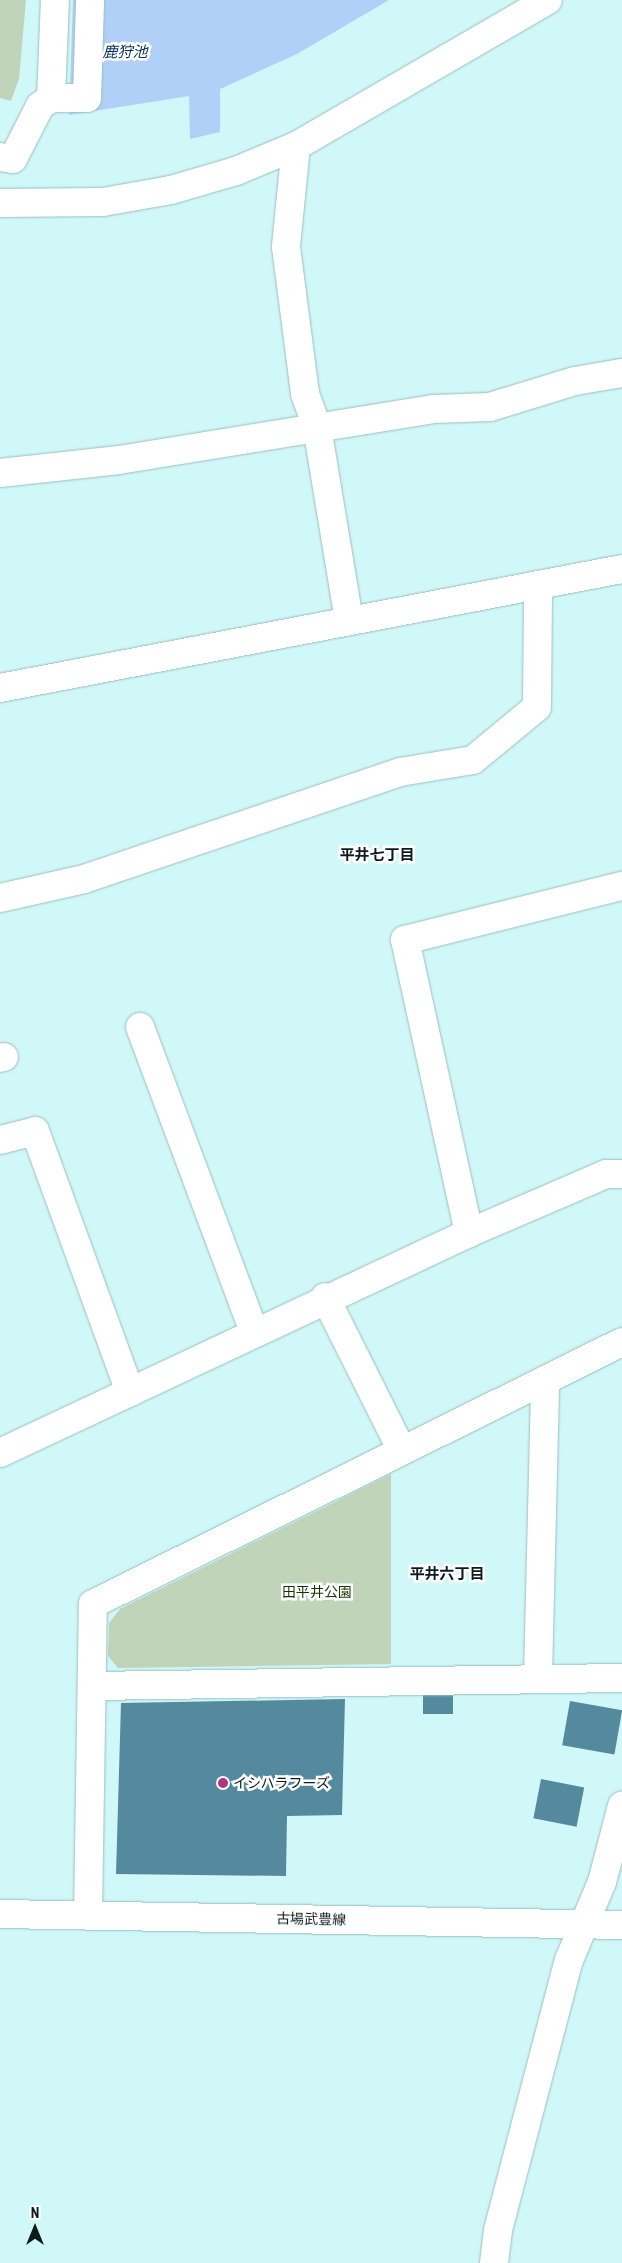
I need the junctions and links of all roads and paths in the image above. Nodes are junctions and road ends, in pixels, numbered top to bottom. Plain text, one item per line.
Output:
1 (55, 0) edge
2 (90, 0) edge
3 (548, 0) edge
4 (51, 98) junction
5 (296, 146) junction
6 (0, 157) edge
7 (0, 203) edge
8 (622, 373) edge
9 (317, 427) junction
10 (0, 473) edge
11 (622, 569) edge
12 (538, 586) junction
13 (349, 620) junction
14 (0, 688) edge
15 (622, 886) edge
16 (0, 898) edge
17 (140, 1027) dead end
18 (0, 1140) edge
19 (622, 1174) edge
20 (468, 1233) junction
21 (325, 1297) junction
22 (254, 1332) junction
23 (622, 1342) edge
24 (545, 1380) junction
25 (130, 1392) junction
26 (402, 1451) junction
27 (0, 1453) edge
28 (538, 1676) junction
29 (622, 1678) edge
30 (93, 1686) junction
31 (622, 1806) edge
32 (0, 1914) edge
33 (88, 1915) junction
34 (585, 1924) junction
35 (622, 1925) edge
36 (494, 2263) edge

1 - 4 street
2 - 4 street
3 - 5 street
4 - 6 street
5 - 7 street
5 - 9 street
8 - 9 street
9 - 10 street
9 - 13 street
11 - 12 street
12 - 13 street
12 - 16 street
13 - 14 street
15 - 20 street
17 - 22 street
18 - 25 street
19 - 20 street
20 - 21 street
21 - 22 street
21 - 26 street
22 - 25 street
23 - 24 street
24 - 26 street
24 - 28 street
25 - 27 street
26 - 30 street
28 - 29 street
28 - 30 street
30 - 33 street
31 - 34 street
32 - 33 street, 古場武豊線
33 - 34 street, 古場武豊線
34 - 35 street, 古場武豊線
34 - 36 street

